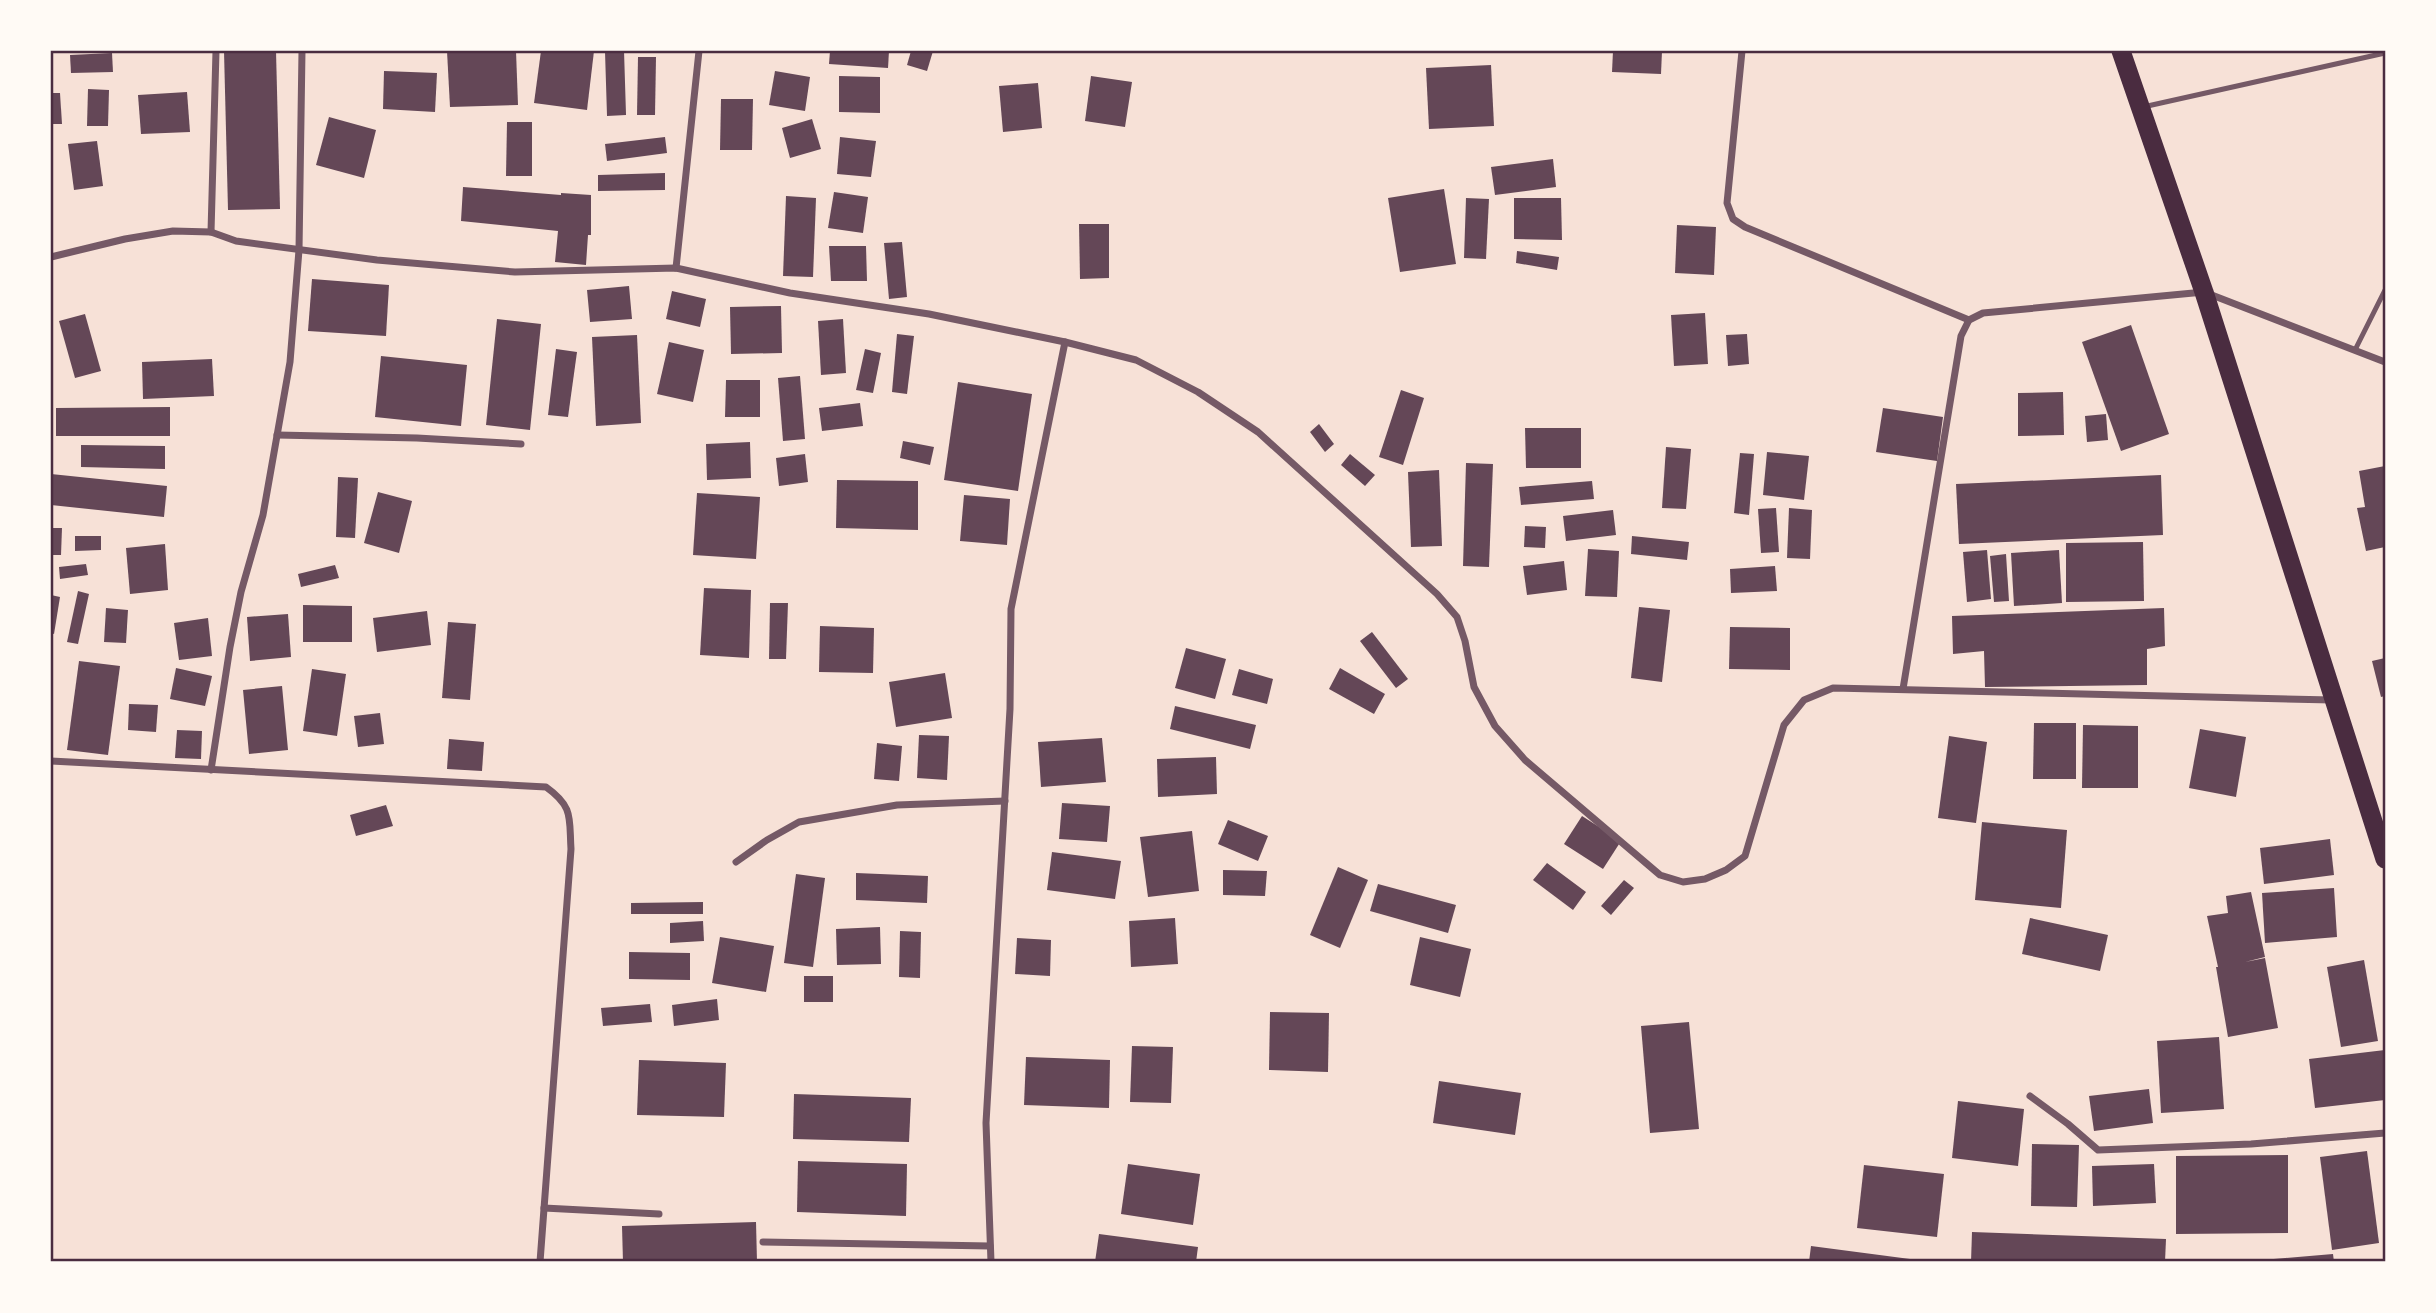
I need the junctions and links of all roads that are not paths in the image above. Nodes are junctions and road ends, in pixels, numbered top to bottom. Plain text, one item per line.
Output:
1 (216, 51) edge
2 (302, 51) edge
3 (699, 51) edge
4 (1742, 51) edge
5 (2120, 51) edge
6 (2385, 52) edge
7 (2140, 108) junction
8 (211, 232) junction
9 (299, 250) junction
10 (51, 257) edge
11 (676, 268) junction
12 (2385, 290) edge
13 (2204, 292) junction
14 (1969, 320) junction
15 (1065, 342) junction
16 (2355, 351) junction
17 (2385, 362) edge
18 (277, 435) junction
19 (521, 444) dead end
20 (1903, 689) junction
21 (2334, 700) junction
22 (51, 761) edge
23 (211, 770) junction
24 (1005, 802) junction
25 (2385, 859) edge
26 (736, 862) dead end
27 (2030, 1096) dead end
28 (2385, 1133) edge
29 (544, 1208) junction
30 (659, 1214) dead end
31 (763, 1242) dead end
32 (990, 1246) junction
33 (540, 1262) edge
34 (991, 1262) edge

1 - 8 street
2 - 9 street
3 - 11 street
4 - 14 street
5 - 7 highway
6 - 7 lane
7 - 13 highway
8 - 9 street
8 - 10 street
9 - 11 street
9 - 18 street
11 - 15 street
12 - 16 lane
13 - 14 street
13 - 16 street
13 - 21 highway
14 - 20 street
15 - 20 street
15 - 24 street
16 - 17 street
18 - 19 street
18 - 23 street
20 - 21 street
21 - 25 highway
22 - 23 street
23 - 29 street
24 - 26 street
24 - 32 street
27 - 28 street
29 - 30 street
29 - 33 street
31 - 32 street
32 - 34 street

